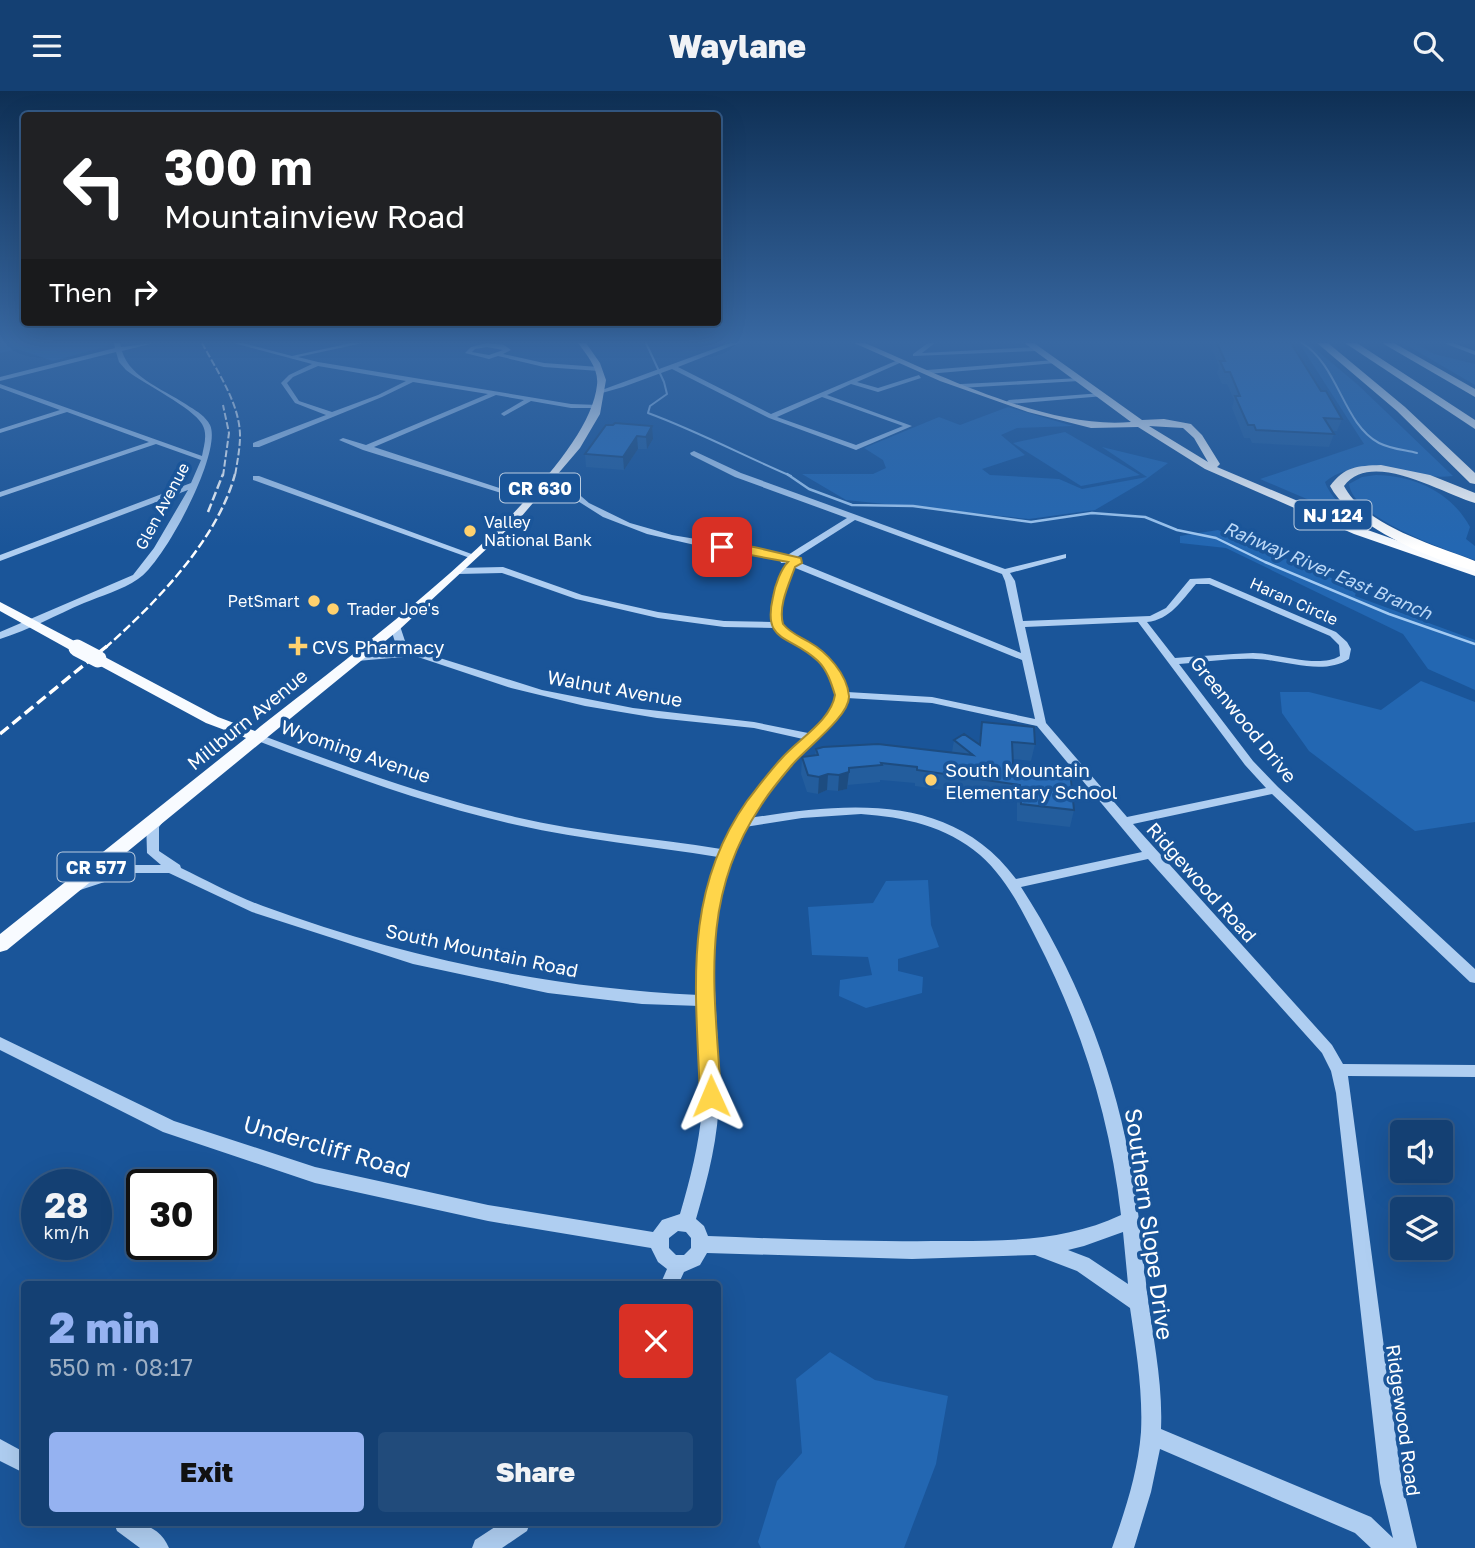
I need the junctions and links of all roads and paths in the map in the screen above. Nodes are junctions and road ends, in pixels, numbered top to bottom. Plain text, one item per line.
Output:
1 (65, 411) edge
2 (71, 411) edge
3 (189, 411) edge
4 (322, 411) edge
5 (342, 411) edge
6 (453, 411) edge
7 (509, 411) edge
8 (594, 411) edge
9 (758, 411) edge
10 (785, 411) edge
11 (870, 411) edge
12 (1041, 411) edge
13 (1125, 411) edge
14 (1127, 411) edge
15 (1403, 411) edge
16 (1454, 411) edge
17 (504, 414) dead end
18 (333, 415) junction
19 (771, 417) junction
20 (1092, 425) junction
21 (1146, 425) junction
22 (1475, 425) edge
23 (0, 431) edge
24 (342, 440) dead end
25 (155, 442) junction
26 (256, 445) dead end
27 (366, 448) junction
28 (694, 453) dead end
29 (1185, 454) junction
30 (204, 459) junction
31 (1215, 464) junction
32 (553, 474) junction
33 (256, 478) dead end
34 (1475, 480) edge
35 (196, 484) junction
36 (0, 495) edge
37 (572, 496) junction
38 (1475, 499) edge
39 (530, 500) junction
40 (854, 517) junction
41 (477, 552) junction
42 (1063, 556) dead end
43 (0, 558) edge
44 (791, 561) junction
45 (1442, 562) joint
46 (1475, 566) edge
47 (503, 570) junction
48 (458, 571) junction
49 (1004, 572) junction
50 (1475, 573) edge
51 (0, 606) edge
52 (1141, 620) junction
53 (32, 622) junction
54 (1018, 624) junction
55 (777, 625) junction
56 (395, 626) junction
57 (0, 636) edge
58 (418, 653) junction
59 (357, 658) junction
60 (1025, 658) junction
61 (1171, 661) junction
62 (842, 695) junction
63 (1041, 724) junction
64 (257, 737) junction
65 (810, 737) junction
66 (1274, 790) junction
67 (164, 813) junction
68 (1124, 822) junction
69 (743, 823) junction
70 (725, 854) junction
71 (1151, 854) junction
72 (181, 871) junction
73 (1013, 884) junction
74 (70, 888) junction
75 (0, 945) edge
76 (1475, 978) edge
77 (705, 1001) junction
78 (0, 1043) edge
79 (1339, 1070) junction
80 (1475, 1071) edge
81 (1129, 1220) junction
82 (686, 1224) junction
83 (659, 1241) junction
84 (701, 1244) junction
85 (1036, 1248) junction
86 (678, 1264) junction
87 (671, 1281) edge
88 (1139, 1303) junction
89 (1151, 1434) junction
90 (0, 1449) edge
91 (21, 1461) edge
92 (129, 1526) edge
93 (515, 1526) edge
94 (158, 1548) edge
95 (484, 1548) edge
96 (1123, 1548) edge
97 (1387, 1548) edge
98 (1406, 1548) edge

1 - 23 street
2 - 25 street
3 - 30 street, Glen Avenue
4 - 18 street
5 - 18 street
6 - 27 street
7 - 17 street
8 - 32 main road, Millburn Avenue / CR 630
9 - 19 street
10 - 19 street
11 - 19 street
12 - 20 main road
13 - 21 main road, NJ 124
14 - 21 main road, NJ 124
15 - 34 highway
16 - 22 highway
18 - 26 street
20 - 21 main road
20 - 29 main road
21 - 29 main road, NJ 124
21 - 31 main road, NJ 124
21 - 31 main road
24 - 27 street
25 - 30 street
25 - 36 street
27 - 39 street
28 - 40 street
29 - 45 main road, NJ 124
30 - 35 street, Glen Avenue
31 - 46 main road, NJ 124
32 - 37 street
32 - 39 main road, Millburn Avenue / CR 630
33 - 41 street
35 - 43 street
35 - 53 street, Glen Avenue
37 - 39 street
37 - 44 street
38 - 46 highway
39 - 41 main road, Millburn Avenue / CR 630
40 - 44 street
40 - 49 street
41 - 47 street
41 - 48 main road, Millburn Avenue / CR 630
42 - 49 street
44 - 55 street
44 - 60 street
45 - 50 highway
47 - 48 street
47 - 55 street
48 - 56 main road, Millburn Avenue / CR 630
49 - 54 street, Ridgewood Road
51 - 53 main road, Wyoming Avenue
52 - 54 street
52 - 61 street, Greenwood Drive
52 - 61 street, Haran Circle
53 - 57 street, Glen Avenue
53 - 64 main road, Wyoming Avenue, bridge
54 - 60 street, Ridgewood Road
55 - 62 street
56 - 58 street, Walnut Avenue
56 - 59 main road, Millburn Avenue / CR 630
58 - 59 street, Walnut Avenue
58 - 65 street, Walnut Avenue
59 - 64 main road, Millburn Avenue / CR 630
60 - 63 street, Ridgewood Road
61 - 66 street, Greenwood Drive
62 - 63 street
62 - 65 street
63 - 68 street, Ridgewood Road
64 - 67 main road, Millburn Avenue / CR 577
64 - 70 street, Wyoming Avenue
65 - 69 street
66 - 68 street
66 - 76 street, Greenwood Drive
67 - 72 street, South Mountain Road
67 - 74 main road, Millburn Avenue / CR 577
68 - 71 street, Ridgewood Road
69 - 70 street
69 - 73 street, Southern Slope Drive
70 - 77 street
71 - 73 street
71 - 79 street, Ridgewood Road
72 - 74 street, South Mountain Road
72 - 77 street, South Mountain Road
73 - 81 street, Southern Slope Drive
74 - 75 main road, Millburn Avenue / CR 577
77 - 82 street
78 - 83 street, Undercliff Road
79 - 80 street
79 - 98 street, Ridgewood Road
81 - 85 street
81 - 88 street, Southern Slope Drive
82 - 83 street
82 - 84 street
83 - 86 street
84 - 85 street
84 - 86 street
85 - 88 street
86 - 87 street
88 - 89 street, Southern Slope Drive
89 - 96 street, Southern Slope Drive
89 - 97 street
90 - 91 street
92 - 94 street
93 - 95 street

